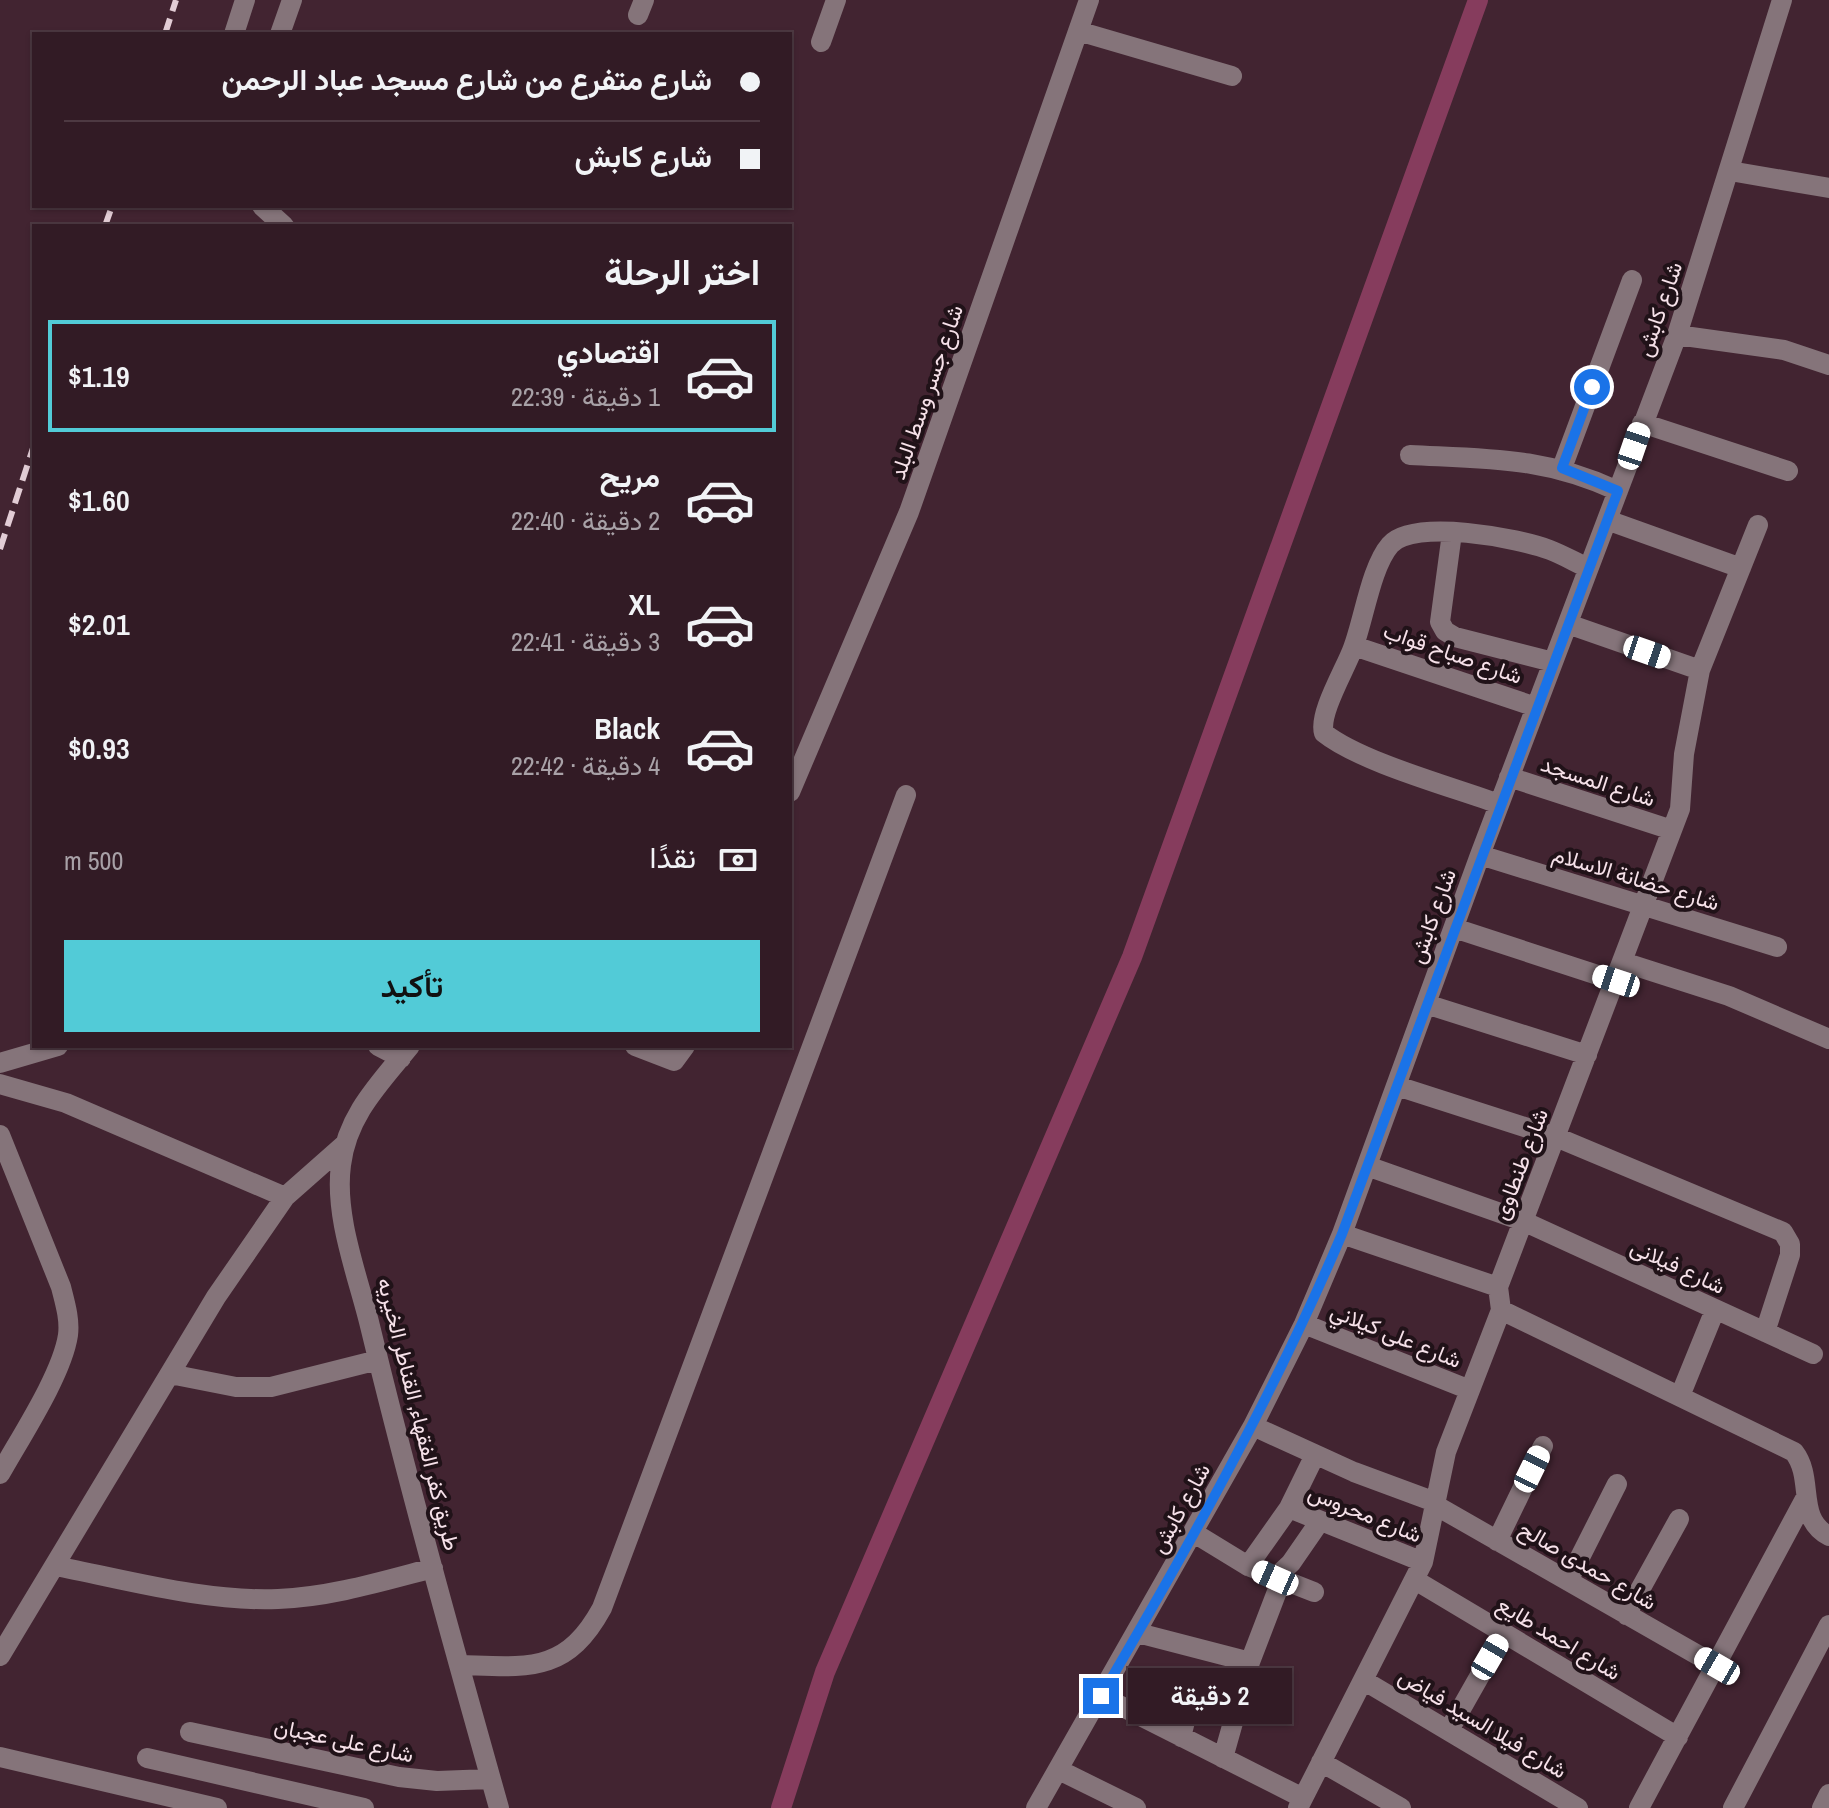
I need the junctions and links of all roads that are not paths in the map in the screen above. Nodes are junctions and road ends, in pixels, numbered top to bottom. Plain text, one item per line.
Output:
1 (245, 0) edge
2 (292, 0) edge
3 (836, 0) edge
4 (1089, 0) edge
5 (1782, 0) edge
6 (1078, 31) junction
7 (235, 32) edge
8 (281, 32) edge
9 (821, 42) dead end
10 (1232, 76) dead end
11 (1730, 171) junction
12 (1829, 188) edge
13 (264, 208) edge
14 (282, 224) edge
15 (1632, 280) dead end
16 (1677, 335) junction
17 (1829, 365) edge
18 (1642, 423) junction
19 (1410, 455) dead end
20 (1562, 468) junction
21 (1788, 471) dead end
22 (1618, 491) junction
23 (1607, 520) junction
24 (1758, 525) dead end
25 (1452, 533) junction
26 (1588, 568) junction
27 (1741, 568) junction
28 (1568, 624) junction
29 (1354, 646) junction
30 (1553, 662) junction
31 (1700, 670) junction
32 (1536, 707) junction
33 (796, 758) edge
34 (1509, 777) junction
35 (792, 781) edge
36 (906, 795) dead end
37 (1499, 804) junction
38 (1672, 830) junction
39 (1480, 855) junction
40 (1644, 906) junction
41 (1454, 928) junction
42 (1777, 947) dead end
43 (1619, 971) junction
44 (1426, 1004) junction
45 (1829, 1039) edge
46 (51, 1048) edge
47 (640, 1048) edge
48 (684, 1048) edge
49 (405, 1052) edge
50 (1587, 1055) junction
51 (0, 1063) edge
52 (0, 1084) edge
53 (1397, 1086) junction
54 (0, 1135) edge
55 (1556, 1137) junction
56 (345, 1144) junction
57 (1367, 1166) junction
58 (285, 1197) junction
59 (1523, 1221) junction
60 (1342, 1234) junction
61 (1498, 1287) junction
62 (1501, 1310) junction
63 (1715, 1310) junction
64 (1304, 1324) junction
65 (1765, 1332) junction
66 (1813, 1354) dead end
67 (378, 1360) junction
68 (170, 1374) junction
69 (1470, 1390) junction
70 (1680, 1396) junction
71 (1253, 1426) junction
72 (1543, 1446) dead end
73 (1315, 1455) junction
74 (0, 1474) edge
75 (1617, 1484) dead end
76 (1806, 1497) junction
77 (1435, 1504) junction
78 (1289, 1508) junction
79 (1679, 1519) dead end
80 (1320, 1521) junction
81 (1194, 1533) junction
82 (1829, 1536) edge
83 (1497, 1541) junction
84 (55, 1566) junction
85 (1248, 1566) junction
86 (433, 1568) junction
87 (1419, 1571) junction
88 (1278, 1579) junction
89 (1568, 1581) junction
90 (1314, 1592) dead end
91 (1626, 1615) junction
92 (1829, 1625) edge
93 (1138, 1633) junction
94 (1504, 1633) junction
95 (0, 1656) edge
96 (1250, 1662) junction
97 (461, 1665) junction
98 (1717, 1666) junction
99 (1363, 1680) junction
100 (1101, 1696) junction
101 (1191, 1698) dead end
102 (1449, 1730) junction
103 (190, 1732) dead end
104 (1181, 1737) junction
105 (1678, 1737) junction
106 (0, 1757) edge
107 (147, 1758) dead end
108 (1223, 1758) junction
109 (1321, 1762) junction
110 (1059, 1770) junction
111 (490, 1779) junction
112 (1829, 1794) edge
113 (1300, 1803) edge
114 (217, 1808) edge
115 (364, 1808) edge
116 (499, 1808) edge
117 (1036, 1808) edge
118 (1136, 1808) edge
119 (1401, 1808) edge
120 (1578, 1808) edge
121 (1639, 1808) edge
122 (1733, 1808) edge
123 (1822, 1808) edge

1 - 7 street
2 - 8 street
3 - 9 street
4 - 6 street, شارع جسر وسط البلد
5 - 11 street, شارع كابش
6 - 10 street
6 - 33 street, شارع جسر وسط البلد
11 - 12 street
11 - 16 street, شارع كابش
13 - 14 street
15 - 20 street
16 - 17 street
16 - 18 street, شارع كابش
18 - 21 street
18 - 22 street, شارع كابش
19 - 20 street
20 - 22 street
22 - 23 street, شارع كابش
23 - 26 street, شارع كابش
23 - 27 street
24 - 27 street, شارع طنطاوى
25 - 26 street
25 - 29 street
25 - 30 street
26 - 28 street, شارع كابش
27 - 31 street, شارع طنطاوى
28 - 30 street, شارع كابش
28 - 31 street
29 - 32 street, شارع صباح قواب
29 - 37 street
30 - 32 street, شارع كابش
31 - 38 street, شارع طنطاوى
32 - 34 street, شارع كابش
33 - 35 street, شارع جسر وسط البلد
34 - 37 street, شارع كابش
34 - 38 street, شارع المسجد
36 - 97 street
37 - 39 street, شارع كابش
38 - 40 street, شارع طنطاوى
39 - 40 street, شارع حضانة الاسلام
39 - 41 street, شارع كابش
40 - 42 street, شارع حضانة الاسلام
40 - 43 street, شارع طنطاوى
41 - 43 street
41 - 44 street, شارع كابش
43 - 45 street
43 - 50 street, شارع طنطاوى
44 - 50 street
44 - 53 street, شارع كابش
46 - 51 street
47 - 48 street
49 - 56 street, طريق كفر الفقهاء, القناطر الخيريه
50 - 55 street, شارع طنطاوى
52 - 58 street
53 - 55 street
53 - 57 street, شارع كابش
54 - 74 street
55 - 59 street, شارع طنطاوى
55 - 65 street
56 - 58 street
56 - 67 street, طريق كفر الفقهاء, القناطر الخيريه
57 - 59 street, شارع فيلانى
57 - 60 street, شارع كابش
58 - 68 street
59 - 61 street, شارع طنطاوى
59 - 63 street, شارع فيلانى
60 - 61 street
60 - 64 street, شارع كابش
61 - 62 street, شارع طنطاوى
62 - 69 street, شارع طنطاوى
62 - 70 street
63 - 65 street, شارع فيلانى
63 - 70 street
64 - 69 street, شارع على كيلاني
64 - 71 street, شارع كابش
65 - 66 street, شارع فيلانى
67 - 68 street
67 - 86 street, طريق كفر الفقهاء, القناطر الخيريه
68 - 84 street
69 - 77 street, شارع طنطاوى
70 - 76 street
71 - 73 street, شارع حمدى صالح
71 - 81 street, شارع كابش
72 - 83 street
73 - 77 street, شارع حمدى صالح
73 - 78 street
75 - 89 street
76 - 82 street
76 - 98 street
77 - 83 street, شارع حمدى صالح
77 - 87 street, شارع طنطاوى
78 - 80 street, شارع محروس
78 - 85 street
79 - 91 street
80 - 87 street, شارع محروس
80 - 88 street
81 - 85 street
81 - 93 street, شارع كابش
83 - 89 street, شارع حمدى صالح
84 - 86 street
84 - 95 street
85 - 88 street
86 - 97 street, طريق كفر الفقهاء, القناطر الخيريه
87 - 94 street, شارع احمد طايع
87 - 99 street, شارع طنطاوى
88 - 90 street
88 - 96 street
89 - 91 street, شارع حمدى صالح
91 - 98 street, شارع حمدى صالح
92 - 122 street
93 - 96 street
93 - 100 street, شارع كابش
94 - 102 street
94 - 105 street, شارع احمد طايع
96 - 108 street
97 - 111 street, طريق كفر الفقهاء, القناطر الخيريه
98 - 105 street
99 - 102 street, شارع فيلا السيد فياض
99 - 109 street, شارع طنطاوى
100 - 104 street
100 - 110 street, شارع كابش
101 - 104 street
102 - 120 street, شارع فيلا السيد فياض
103 - 111 street, شارع على عجبان
104 - 108 street
105 - 121 street
106 - 114 street
107 - 115 street
108 - 113 street
109 - 113 street, شارع طنطاوى
109 - 119 street
110 - 117 street, شارع كابش
110 - 118 street
111 - 116 street, طريق كفر الفقهاء, القناطر الخيريه
112 - 123 street

